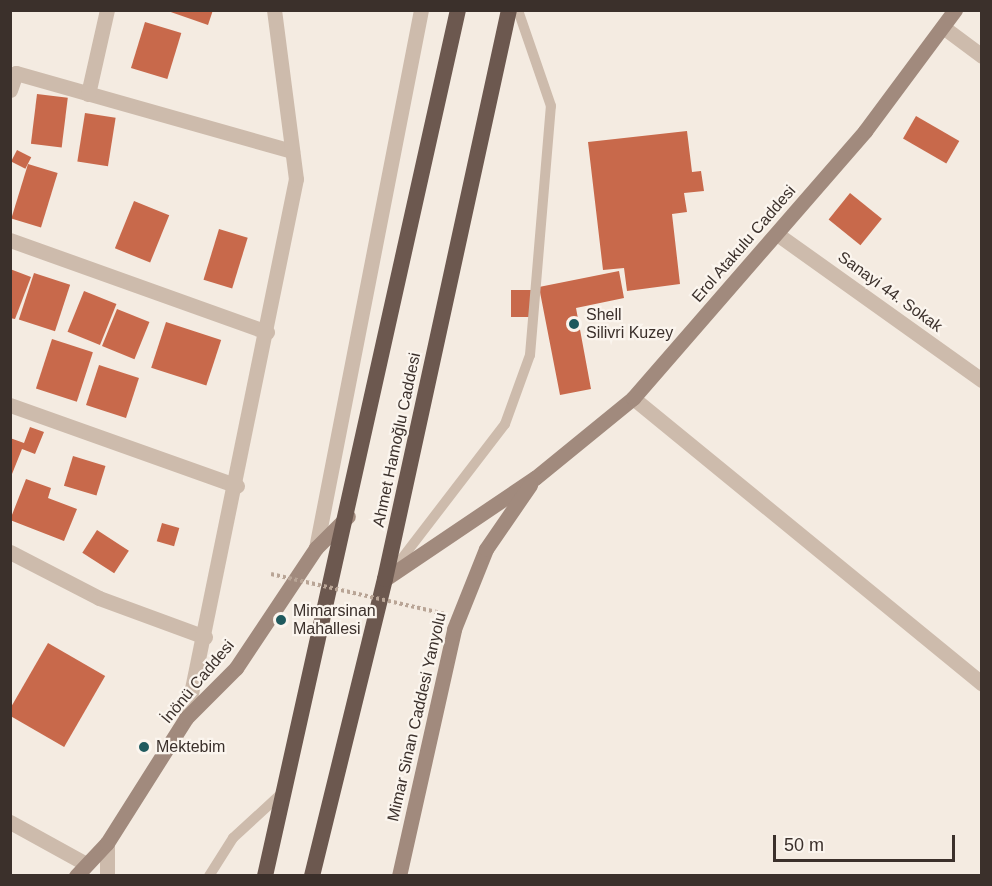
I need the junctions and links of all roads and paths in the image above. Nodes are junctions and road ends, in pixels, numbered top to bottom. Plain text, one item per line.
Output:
1 (107, 10) edge
2 (274, 10) edge
3 (421, 10) edge
4 (458, 10) edge
5 (509, 10) edge
6 (518, 10) edge
7 (955, 10) edge
8 (943, 27) junction
9 (981, 56) edge
10 (10, 90) edge
11 (88, 94) junction
12 (292, 151) junction
13 (777, 234) junction
14 (10, 240) edge
15 (267, 332) junction
16 (981, 380) edge
17 (633, 398) junction
18 (10, 405) edge
19 (535, 478) junction
20 (237, 486) junction
21 (350, 514) junction
22 (316, 548) junction
23 (10, 552) edge
24 (271, 574) dead end
25 (385, 579) junction
26 (446, 614) dead end
27 (205, 637) junction
28 (981, 684) edge
29 (186, 718) junction
30 (288, 788) junction
31 (10, 822) edge
32 (106, 843) junction
33 (81, 870) edge
34 (107, 876) edge
35 (209, 876) edge
36 (265, 876) edge
37 (312, 876) edge
38 (399, 876) edge

1 - 11 street
2 - 12 street
3 - 22 street
4 - 21 highway, Ahmet Hamoğlu Caddesi
5 - 25 highway, Ahmet Hamoğlu Caddesi
6 - 25 lane
7 - 8 main road, Erol Atakulu Caddesi
8 - 9 street
8 - 13 main road, Erol Atakulu Caddesi
10 - 11 street
11 - 12 street
12 - 15 street
13 - 16 street, Sanayi 44. Sokak
13 - 17 main road, Erol Atakulu Caddesi
14 - 15 street
15 - 20 street
17 - 19 main road, Erol Atakulu Caddesi
17 - 28 street
18 - 20 street
19 - 25 main road
19 - 38 main road, Mimar Sinan Caddesi Yanyolu
20 - 27 street
21 - 22 main road, İnönü Caddesi
21 - 30 highway, Ahmet Hamoğlu Caddesi
22 - 29 main road, İnönü Caddesi
23 - 27 street
24 - 26 path, bridge
25 - 37 highway, Ahmet Hamoğlu Caddesi
27 - 29 street
29 - 32 main road, İnönü Caddesi
30 - 35 lane
30 - 36 highway, Ahmet Hamoğlu Caddesi
31 - 33 street
32 - 33 main road, İnönü Caddesi
32 - 34 street

